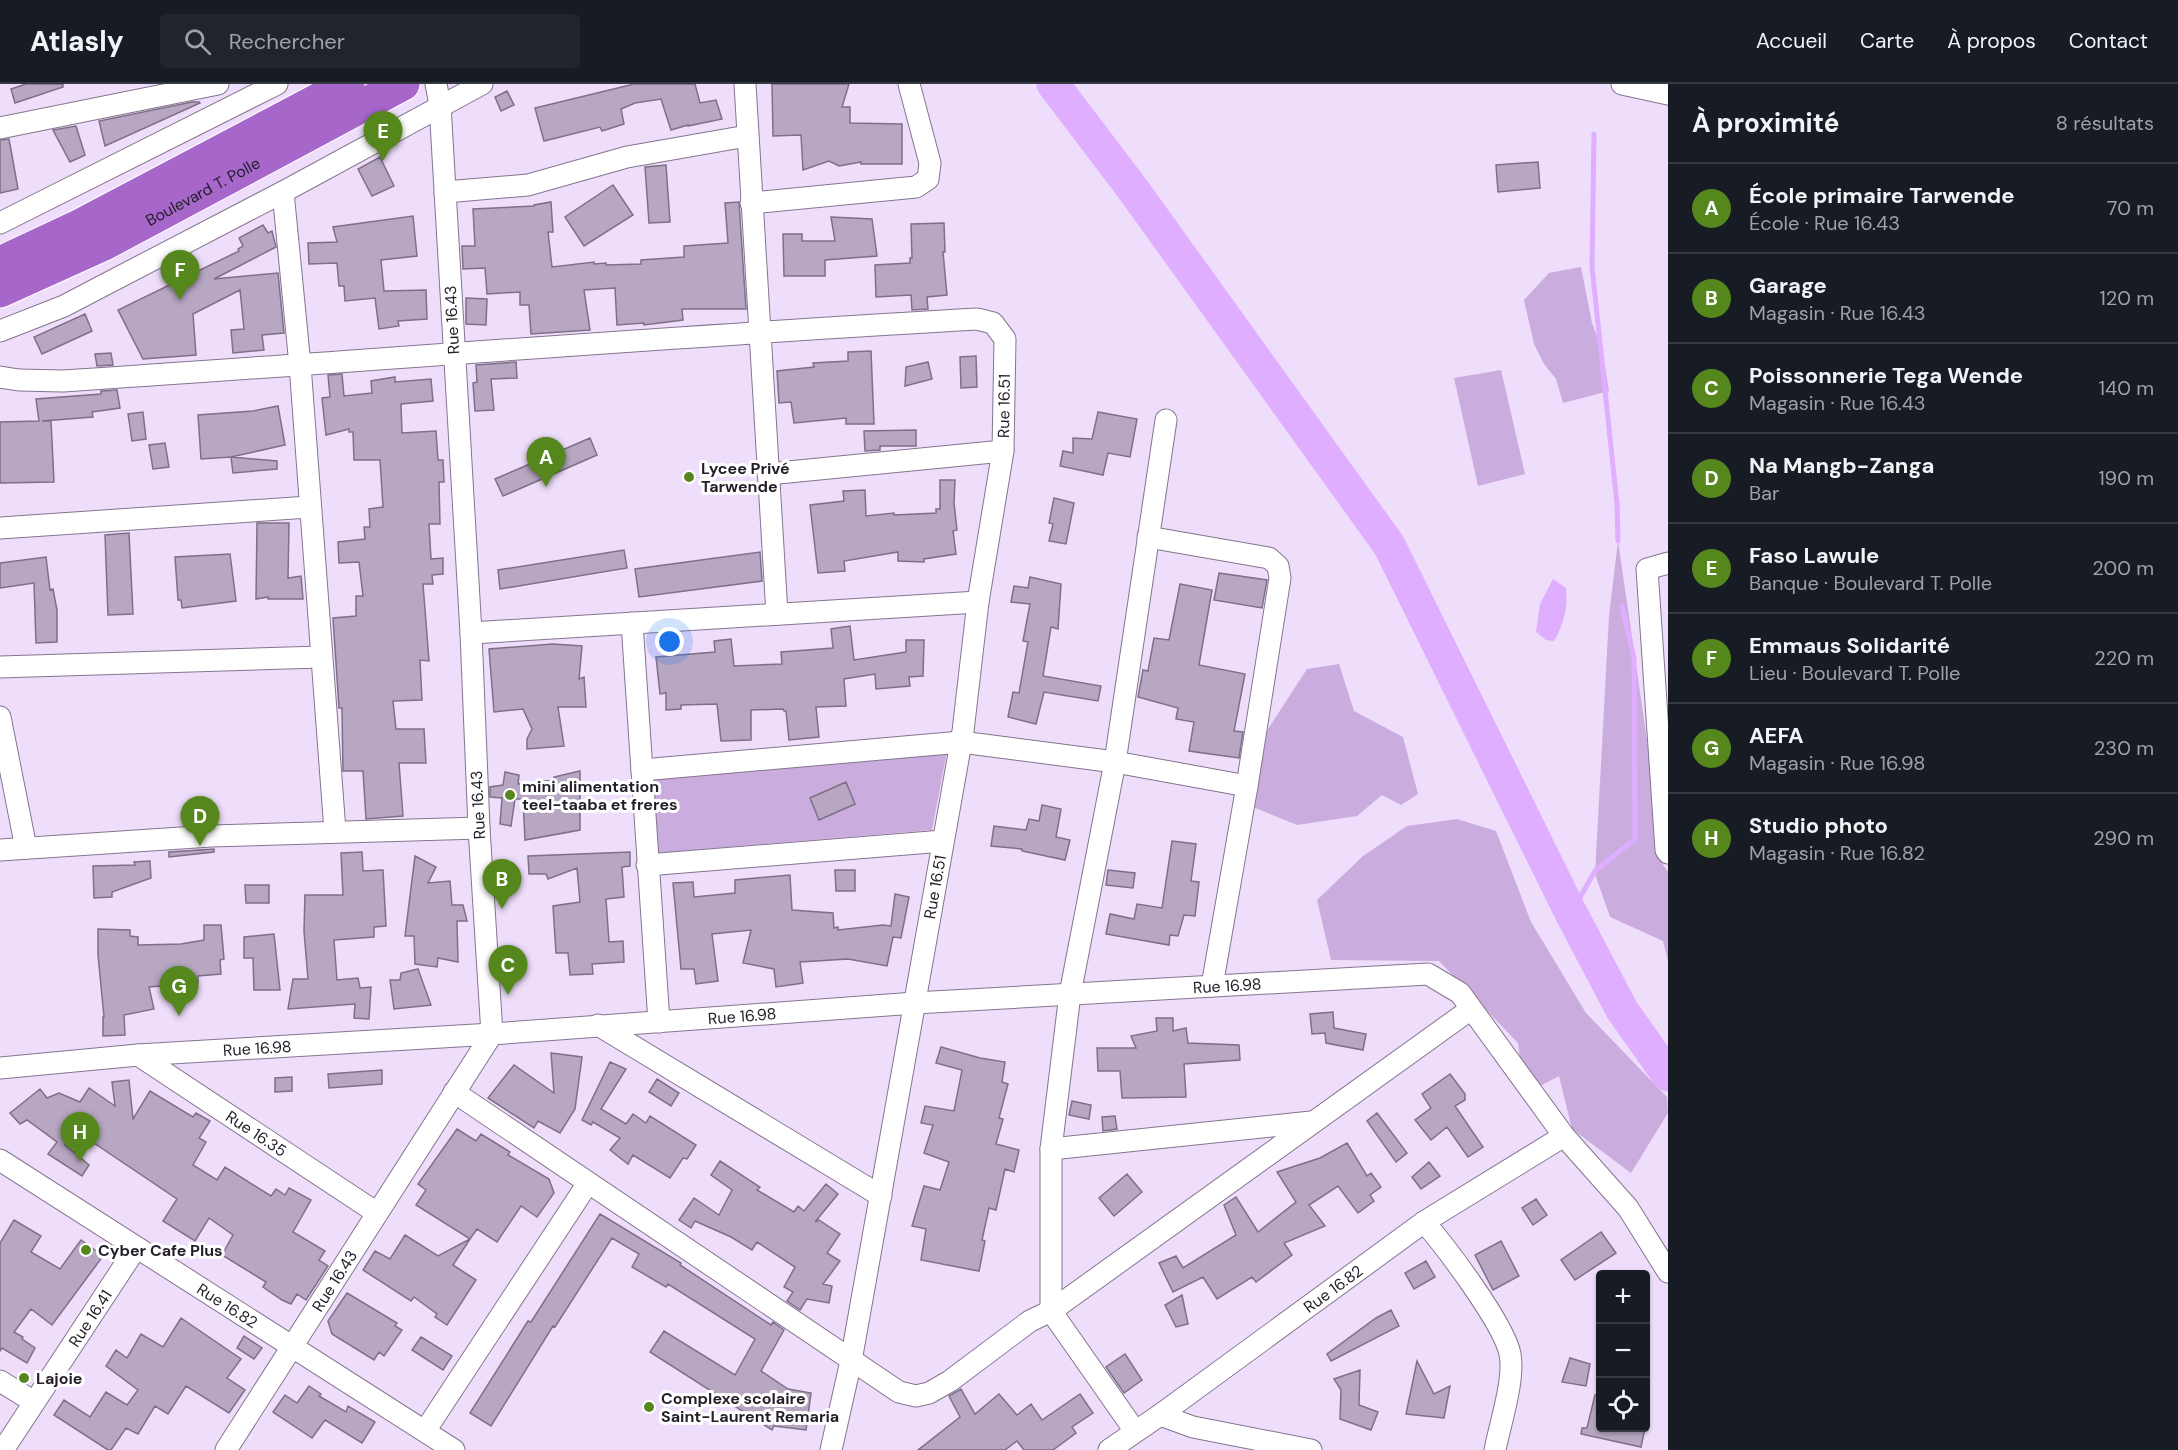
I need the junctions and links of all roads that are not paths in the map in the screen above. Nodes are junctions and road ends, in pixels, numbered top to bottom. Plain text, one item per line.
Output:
1 (218, 84) edge
2 (277, 84) edge
3 (348, 84) edge
4 (403, 84) edge
5 (436, 84) edge
6 (482, 84) edge
7 (745, 84) edge
8 (909, 84) edge
9 (1622, 84) edge
10 (1668, 94) edge
11 (440, 105) junction
12 (0, 128) edge
13 (747, 136) junction
14 (284, 192) junction
15 (445, 192) junction
16 (751, 203) junction
17 (0, 223) edge
18 (0, 263) edge
19 (0, 291) edge
20 (0, 331) edge
21 (759, 331) junction
22 (454, 355) junction
23 (300, 365) junction
24 (0, 376) edge
25 (1166, 420) dead end
26 (1003, 451) junction
27 (768, 474) junction
28 (309, 507) junction
29 (0, 528) edge
30 (1148, 537) junction
31 (1668, 563) edge
32 (978, 602) junction
33 (777, 614) junction
34 (632, 623) junction
35 (471, 633) junction
36 (321, 657) junction
37 (0, 667) edge
38 (1662, 707) edge
39 (0, 717) edge
40 (961, 742) junction
41 (1115, 762) junction
42 (642, 770) junction
43 (1247, 786) junction
44 (479, 828) junction
45 (335, 831) junction
46 (944, 841) junction
47 (26, 848) junction
48 (0, 850) edge
49 (1667, 851) edge
50 (647, 866) junction
51 (1212, 986) junction
52 (1070, 994) junction
53 (915, 1004) junction
54 (1471, 1010) junction
55 (659, 1022) junction
56 (598, 1025) junction
57 (492, 1034) junction
58 (138, 1055) junction
59 (0, 1068) edge
60 (454, 1092) junction
61 (1312, 1122) junction
62 (1564, 1136) junction
63 (1052, 1149) junction
64 (0, 1160) edge
65 (588, 1183) junction
66 (880, 1196) junction
67 (377, 1213) junction
68 (1424, 1222) junction
69 (136, 1248) junction
70 (1665, 1260) edge
71 (1051, 1311) junction
72 (292, 1347) junction
73 (851, 1361) junction
74 (0, 1381) edge
75 (34, 1402) junction
76 (1160, 1415) junction
77 (425, 1431) junction
78 (1135, 1431) junction
79 (3, 1450) edge
80 (226, 1450) edge
81 (454, 1450) edge
82 (831, 1450) edge
83 (1109, 1450) edge
84 (1311, 1450) edge
85 (1495, 1450) edge

1 - 12 street
2 - 17 street
3 - 18 highway, Boulevard T. Polle
4 - 19 highway, Boulevard T. Polle
5 - 11 street, Rue 16.43
6 - 11 street
7 - 13 street
8 - 16 street
9 - 10 street
11 - 14 street
11 - 15 street, Rue 16.43
13 - 15 street
13 - 16 street
14 - 20 street
14 - 23 street
15 - 22 street, Rue 16.43
16 - 21 street
21 - 22 street
21 - 26 street, Rue 16.51
21 - 27 street
22 - 23 street
22 - 35 street, Rue 16.43
23 - 24 street
23 - 28 street
25 - 30 street
26 - 27 street
26 - 32 street, Rue 16.51
27 - 33 street
28 - 29 street
28 - 36 street
30 - 41 street
30 - 43 street
31 - 38 street
32 - 33 street
32 - 40 street, Rue 16.51
33 - 34 street
34 - 35 street
34 - 42 street
35 - 44 street, Rue 16.43
36 - 37 street
36 - 45 street
38 - 49 street
39 - 47 street
40 - 41 street
40 - 42 street
40 - 46 street, Rue 16.51
41 - 43 street
41 - 52 street
42 - 50 street
43 - 51 street
44 - 45 street
44 - 57 street, Rue 16.43
45 - 47 street
46 - 50 street
46 - 53 street, Rue 16.51
47 - 48 street
50 - 55 street
51 - 52 street, Rue 16.98
51 - 54 street, Rue 16.98
52 - 53 street, Rue 16.98
52 - 63 street
53 - 55 street, Rue 16.98
53 - 66 street, Rue 16.51
54 - 61 street
54 - 62 street, Rue 16.98
55 - 56 street, Rue 16.98
56 - 57 street, Rue 16.98
56 - 66 street
57 - 58 street, Rue 16.98
57 - 60 street, Rue 16.43
58 - 59 street, Rue 16.98
58 - 67 street, Rue 16.35
60 - 65 street
60 - 67 street, Rue 16.43
61 - 63 street
61 - 71 street
62 - 68 street, Rue 16.82
62 - 70 street, Rue 16.98
63 - 71 street
64 - 69 street, Rue 16.82
65 - 73 street
65 - 77 street
66 - 73 street, Rue 16.51
67 - 72 street, Rue 16.43
68 - 76 street, Rue 16.82
68 - 85 street
69 - 72 street, Rue 16.82
69 - 75 street, Rue 16.41
71 - 73 street
71 - 78 street
72 - 77 street, Rue 16.82
72 - 80 street, Rue 16.43
73 - 82 street, Rue 16.51
74 - 75 street
75 - 79 street, Rue 16.41
76 - 78 street, Rue 16.82
76 - 84 street
77 - 81 street, Rue 16.82
78 - 83 street, Rue 16.82

